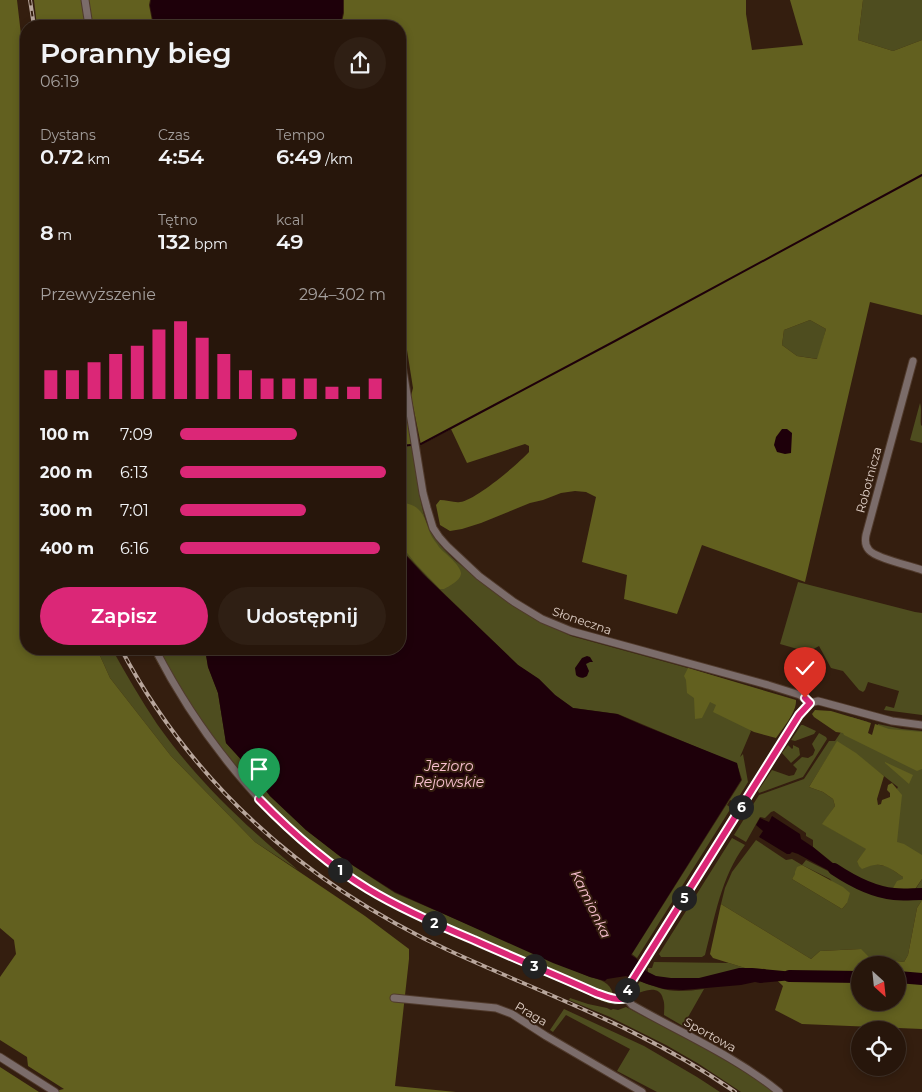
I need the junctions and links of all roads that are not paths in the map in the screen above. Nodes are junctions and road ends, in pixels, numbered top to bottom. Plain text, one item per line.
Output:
1 (85, 0) edge
2 (88, 20) edge
3 (913, 361) dead end
4 (406, 388) edge
5 (922, 570) edge
6 (158, 655) edge
7 (810, 703) junction
8 (922, 725) edge
9 (394, 998) dead end
10 (628, 999) junction
11 (0, 1058) edge
12 (55, 1092) edge
13 (642, 1092) edge
14 (779, 1092) edge

1 - 2 street
3 - 5 street, Robotnicza
4 - 7 street, Słoneczna
6 - 10 street
7 - 8 street, Słoneczna
7 - 10 street
9 - 13 street, Praga
10 - 14 street, Sportowa
11 - 12 street

